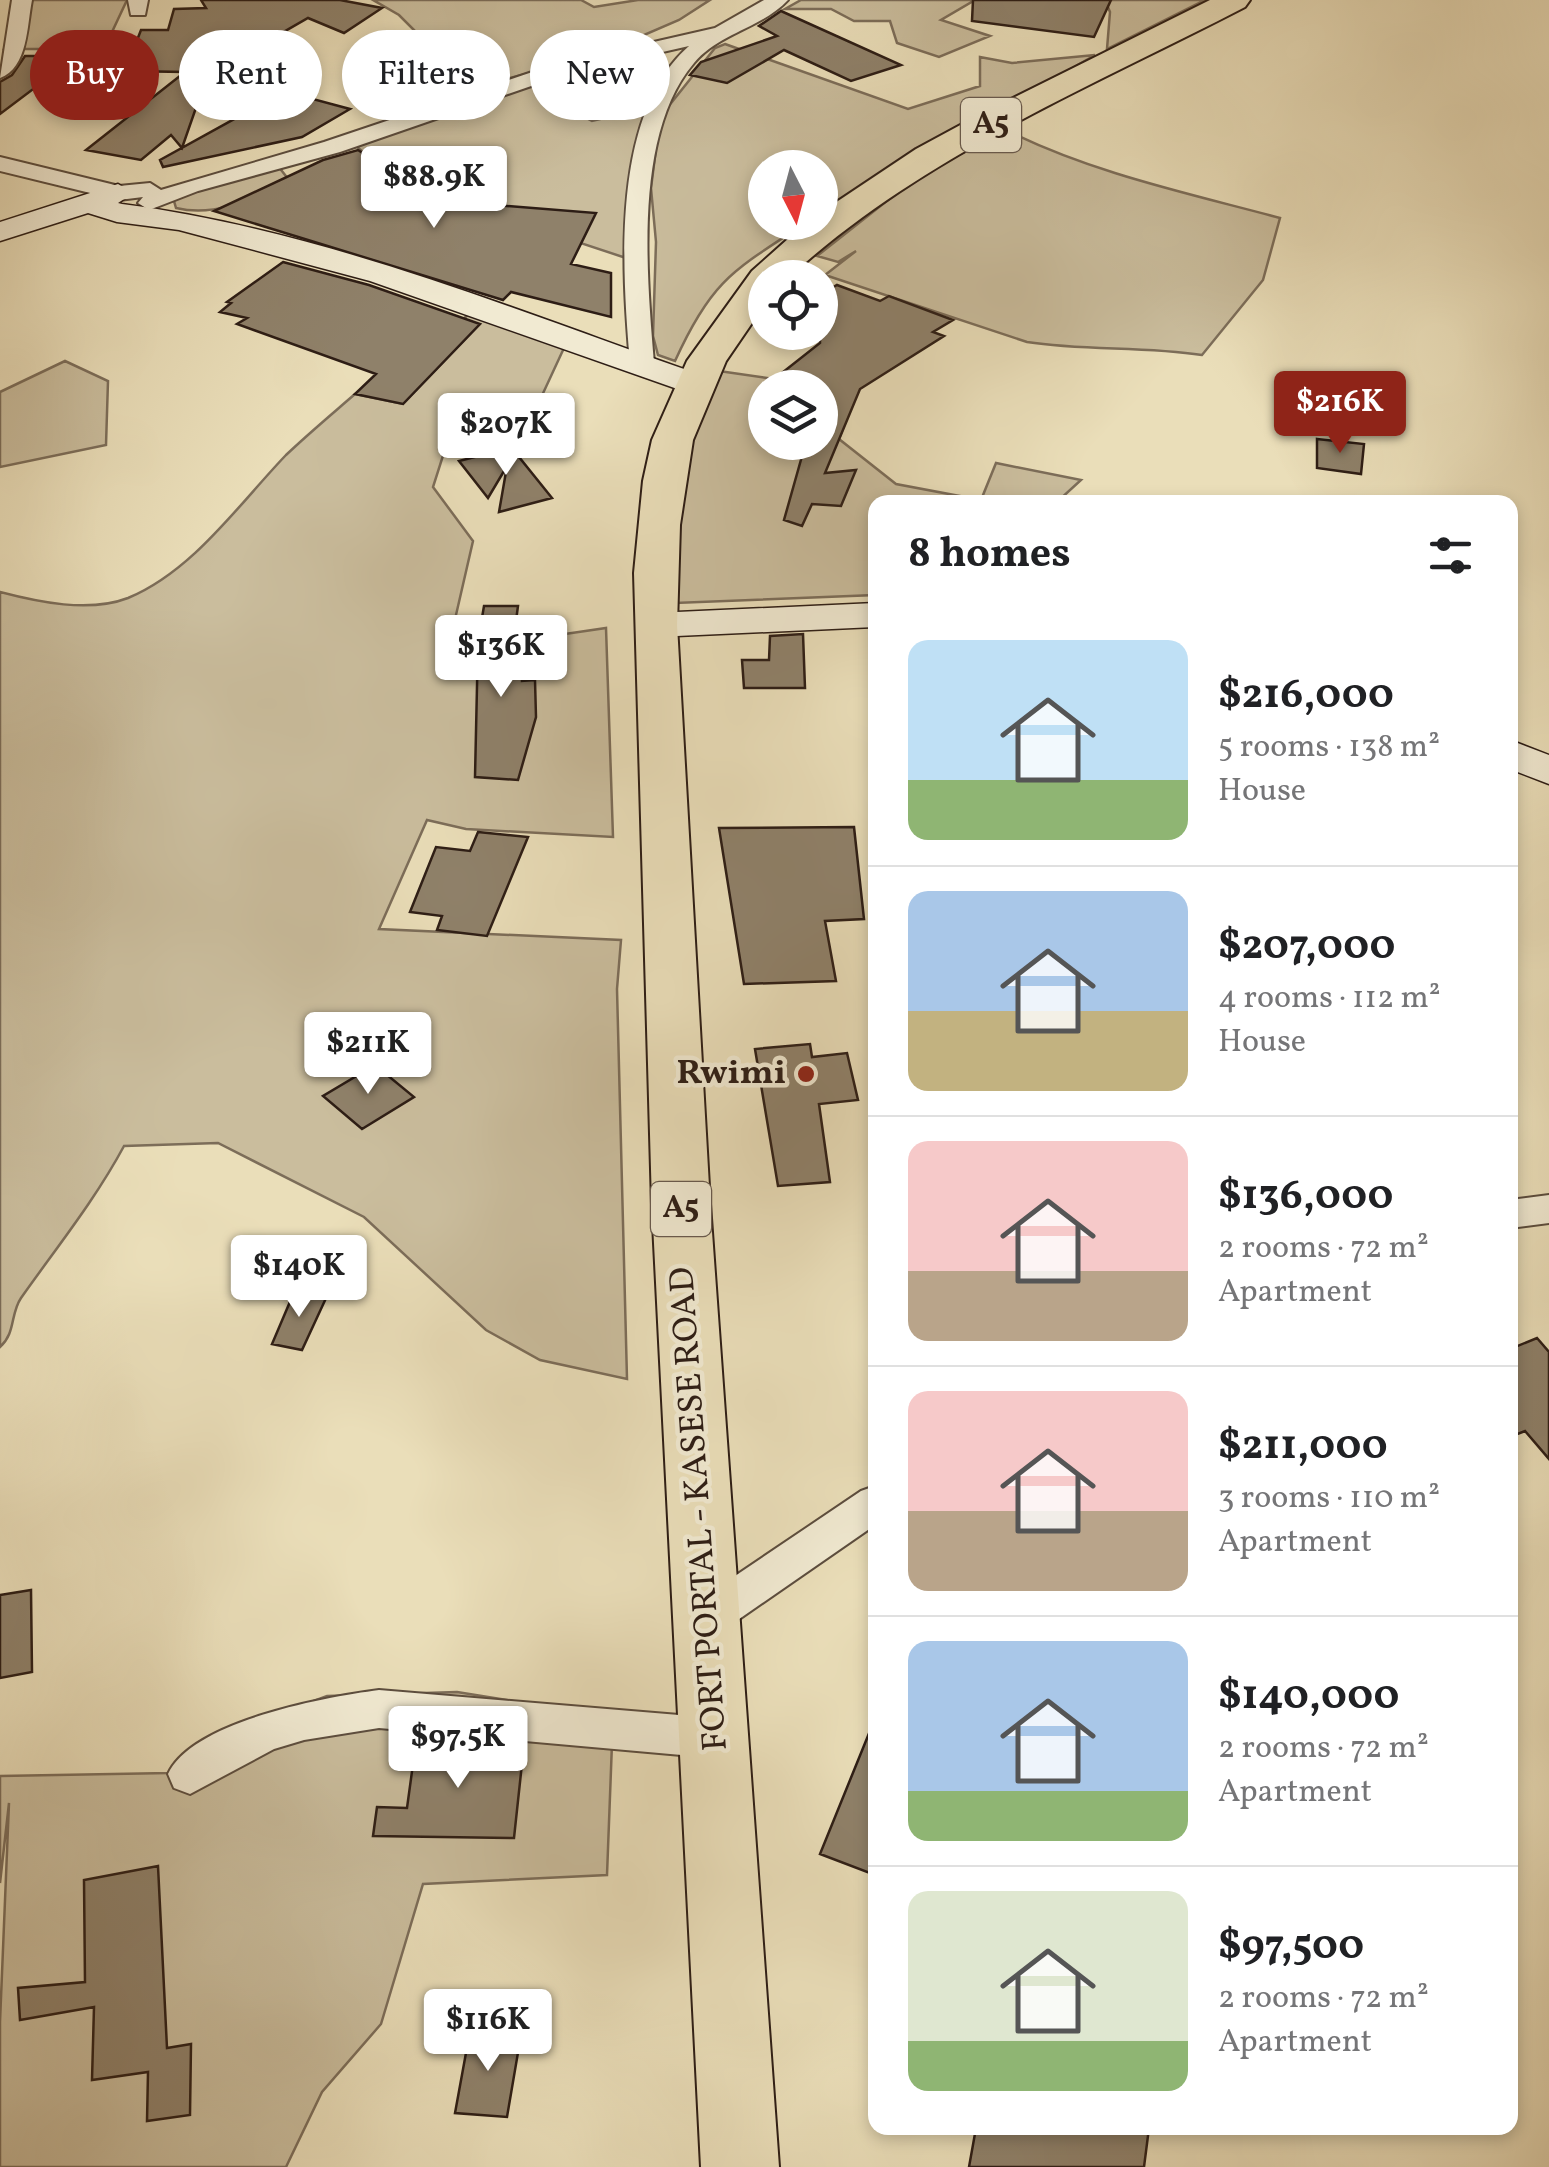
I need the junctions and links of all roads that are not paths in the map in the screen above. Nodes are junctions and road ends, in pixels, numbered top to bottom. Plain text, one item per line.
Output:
1 (22, 0) edge
2 (778, 0) edge
3 (1234, 0) edge
4 (741, 17) edge
5 (0, 72) edge
6 (0, 164) edge
7 (54, 180) junction
8 (87, 202) junction
9 (128, 203) junction
10 (38, 222) junction
11 (0, 232) edge
12 (788, 260) edge
13 (748, 305) edge
14 (642, 363) junction
15 (695, 384) junction
16 (868, 615) edge
17 (655, 624) junction
18 (1518, 757) edge
19 (1549, 770) edge
20 (1549, 1208) edge
21 (1518, 1213) edge
22 (868, 1508) edge
23 (704, 1620) junction
24 (715, 1738) junction
25 (190, 1774) dead end
26 (740, 2167) edge

1 - 5 street
2 - 4 street
3 - 12 highway, FORT PORTAL - KASESE ROAD / A5
4 - 9 street
4 - 14 street
6 - 7 street
7 - 8 street
7 - 9 street
8 - 9 street
8 - 10 street
9 - 10 street
9 - 14 street
10 - 11 street
13 - 15 highway, FORT PORTAL - KASESE ROAD / A5
14 - 15 street
15 - 17 highway, FORT PORTAL - KASESE ROAD / A5
16 - 17 street
17 - 23 highway, FORT PORTAL - KASESE ROAD / A5
18 - 19 street
20 - 21 street
22 - 23 street
23 - 24 highway, FORT PORTAL - KASESE ROAD / A5
24 - 25 street
24 - 26 highway, FORT PORTAL - KASESE ROAD / A5

